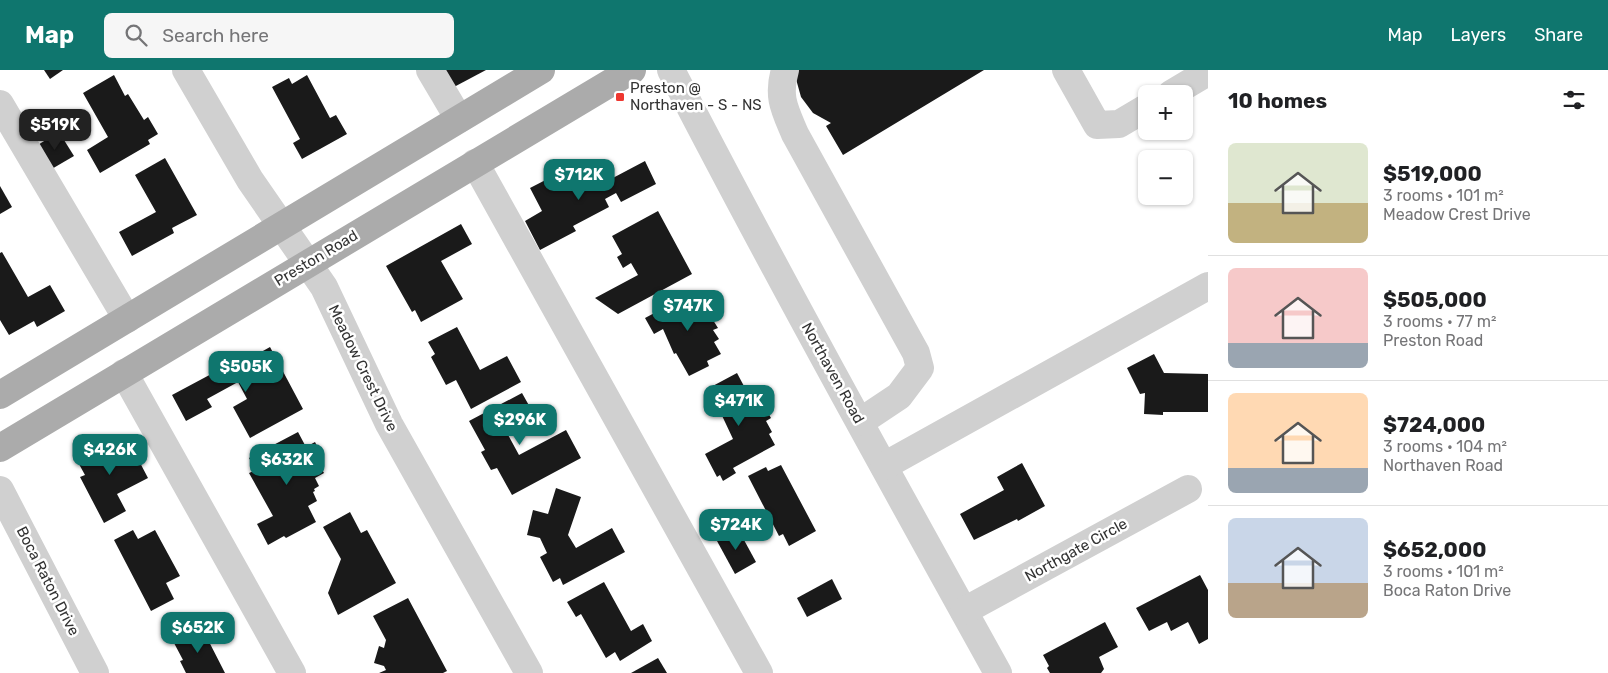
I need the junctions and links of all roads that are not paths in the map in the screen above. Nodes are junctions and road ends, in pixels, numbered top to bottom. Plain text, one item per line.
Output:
1 (186, 70) edge
2 (430, 70) edge
3 (541, 70) edge
4 (632, 70) edge
5 (671, 70) edge
6 (784, 70) edge
7 (1066, 70) edge
8 (1208, 72) edge
9 (1186, 85) edge
10 (0, 104) edge
11 (1138, 113) edge
12 (460, 119) junction
13 (475, 163) junction
14 (282, 226) junction
15 (308, 263) junction
16 (1208, 286) edge
17 (127, 319) junction
18 (124, 373) junction
19 (0, 395) edge
20 (860, 422) junction
21 (0, 448) edge
22 (884, 466) junction
23 (1188, 489) dead end
24 (0, 490) edge
25 (964, 611) junction
26 (95, 673) edge
27 (292, 673) edge
28 (529, 673) edge
29 (759, 673) edge
30 (998, 673) edge

1 - 14 street, Meadow Crest Drive
2 - 12 street
3 - 12 main road
4 - 13 main road, Preston Road
5 - 20 street, Northaven Road
6 - 20 street
7 - 11 street
8 - 9 street
10 - 17 street
12 - 14 main road
13 - 15 main road, Preston Road
13 - 29 street
14 - 15 street, Meadow Crest Drive
14 - 17 main road
15 - 18 main road, Preston Road
15 - 28 street, Meadow Crest Drive
16 - 22 street
17 - 19 main road
18 - 21 main road, Preston Road
18 - 27 street
20 - 22 street, Northaven Road
22 - 25 street, Northaven Road
23 - 25 street, Northgate Circle
24 - 26 street, Boca Raton Drive
25 - 30 street, Northaven Road

